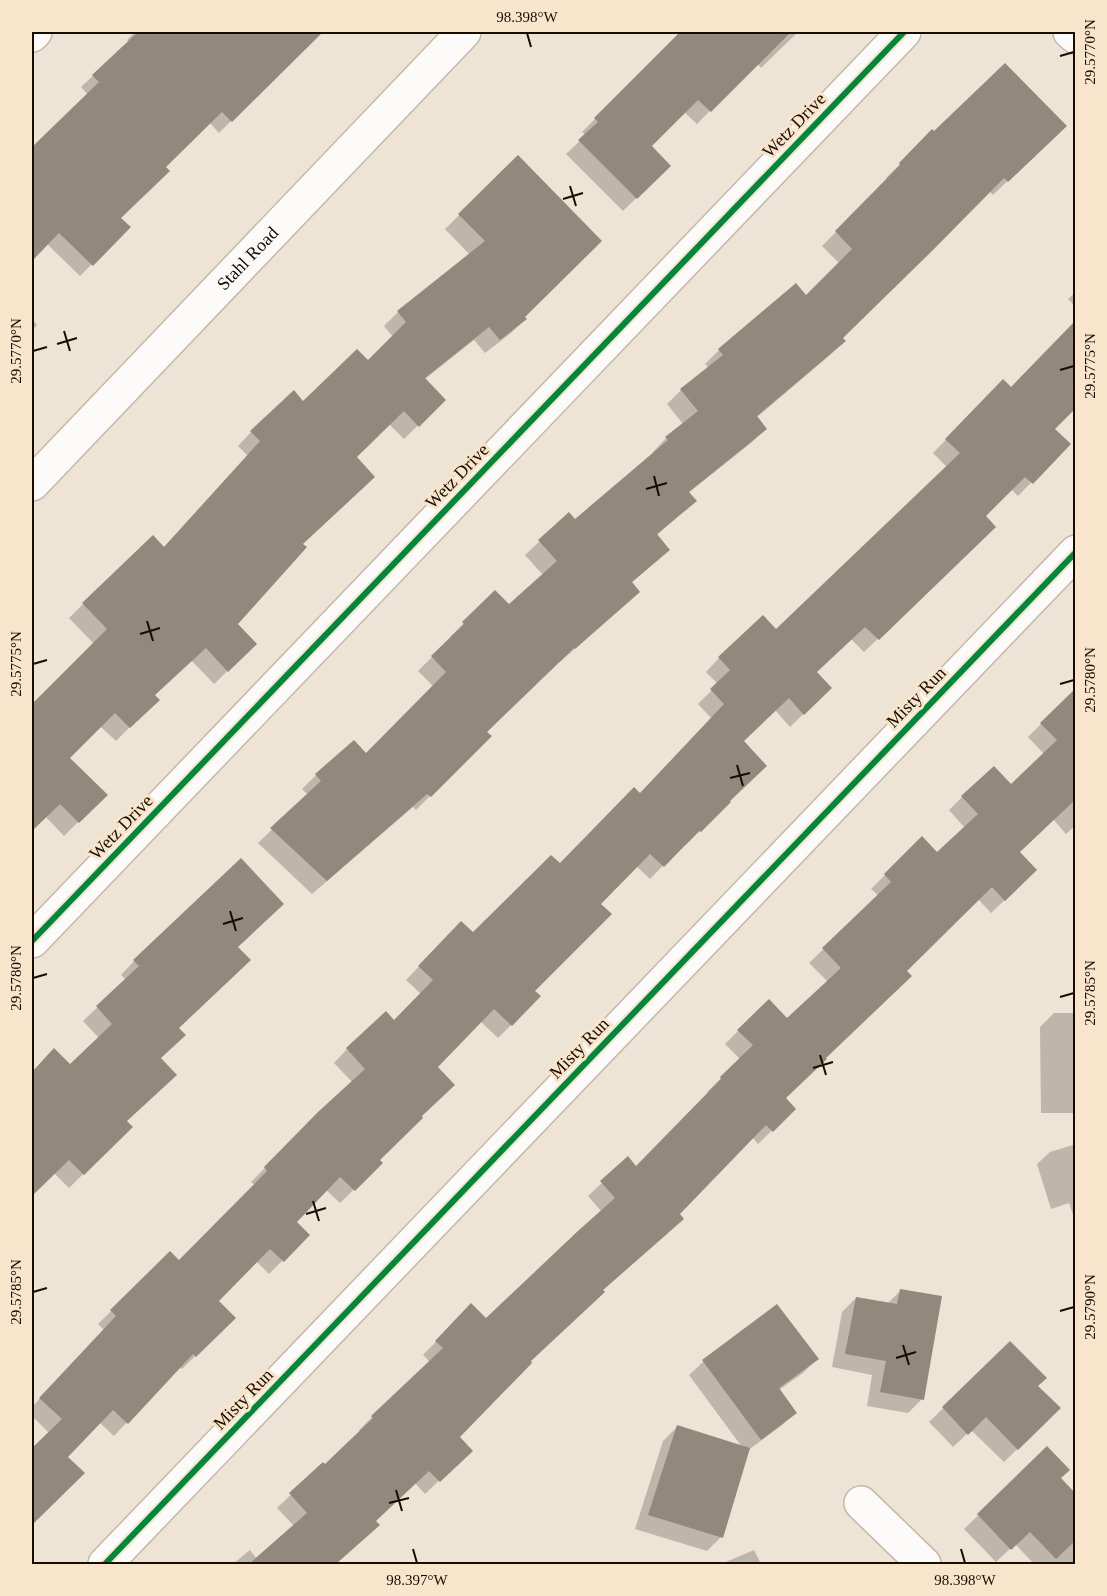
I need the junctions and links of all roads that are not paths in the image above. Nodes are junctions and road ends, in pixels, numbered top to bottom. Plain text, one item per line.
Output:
1 (35, 32) edge
2 (464, 32) edge
3 (904, 32) edge
4 (1070, 32) edge
5 (32, 35) edge
6 (1076, 37) edge
7 (35, 474) edge
8 (1076, 552) edge
9 (32, 941) edge
10 (861, 1503) dead end
11 (105, 1564) edge
12 (924, 1564) edge

1 - 5 street
2 - 7 street, Stahl Road
3 - 9 street, Wetz Drive
4 - 6 street
8 - 11 street, Misty Run
10 - 12 street

